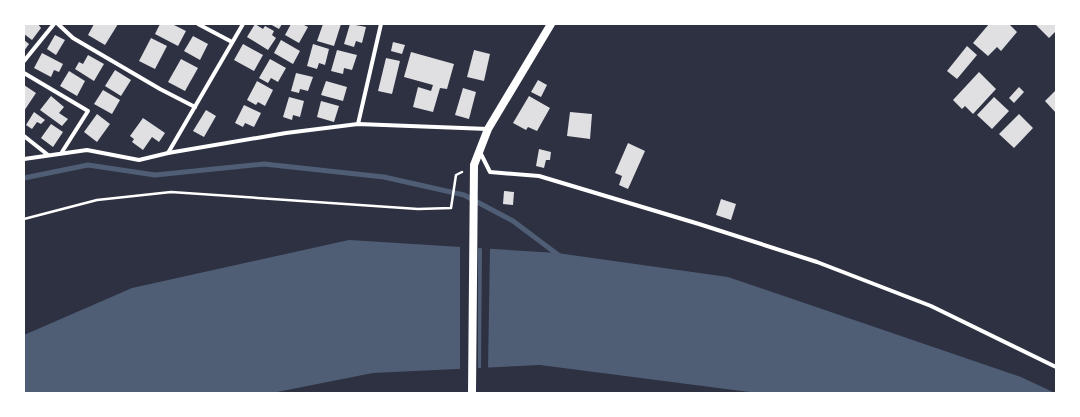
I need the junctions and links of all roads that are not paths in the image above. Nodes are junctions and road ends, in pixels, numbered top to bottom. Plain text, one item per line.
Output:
1 (54, 24) edge
2 (58, 24) edge
3 (198, 24) edge
4 (243, 24) edge
5 (381, 24) edge
6 (551, 24) edge
7 (232, 42) junction
8 (24, 61) edge
9 (24, 72) edge
10 (195, 107) junction
11 (358, 124) junction
12 (488, 129) junction
13 (24, 136) edge
14 (479, 150) junction
15 (62, 152) junction
16 (168, 153) junction
17 (48, 155) junction
18 (24, 159) edge
19 (1056, 367) edge
20 (472, 393) edge

1 - 8 street
2 - 10 street
3 - 7 street
4 - 7 street
5 - 11 street
6 - 12 main road
7 - 10 street
9 - 15 street
10 - 16 street
11 - 12 street
11 - 16 street
12 - 14 main road
13 - 17 street
14 - 19 street
14 - 20 main road
15 - 16 street
15 - 17 street
17 - 18 street

